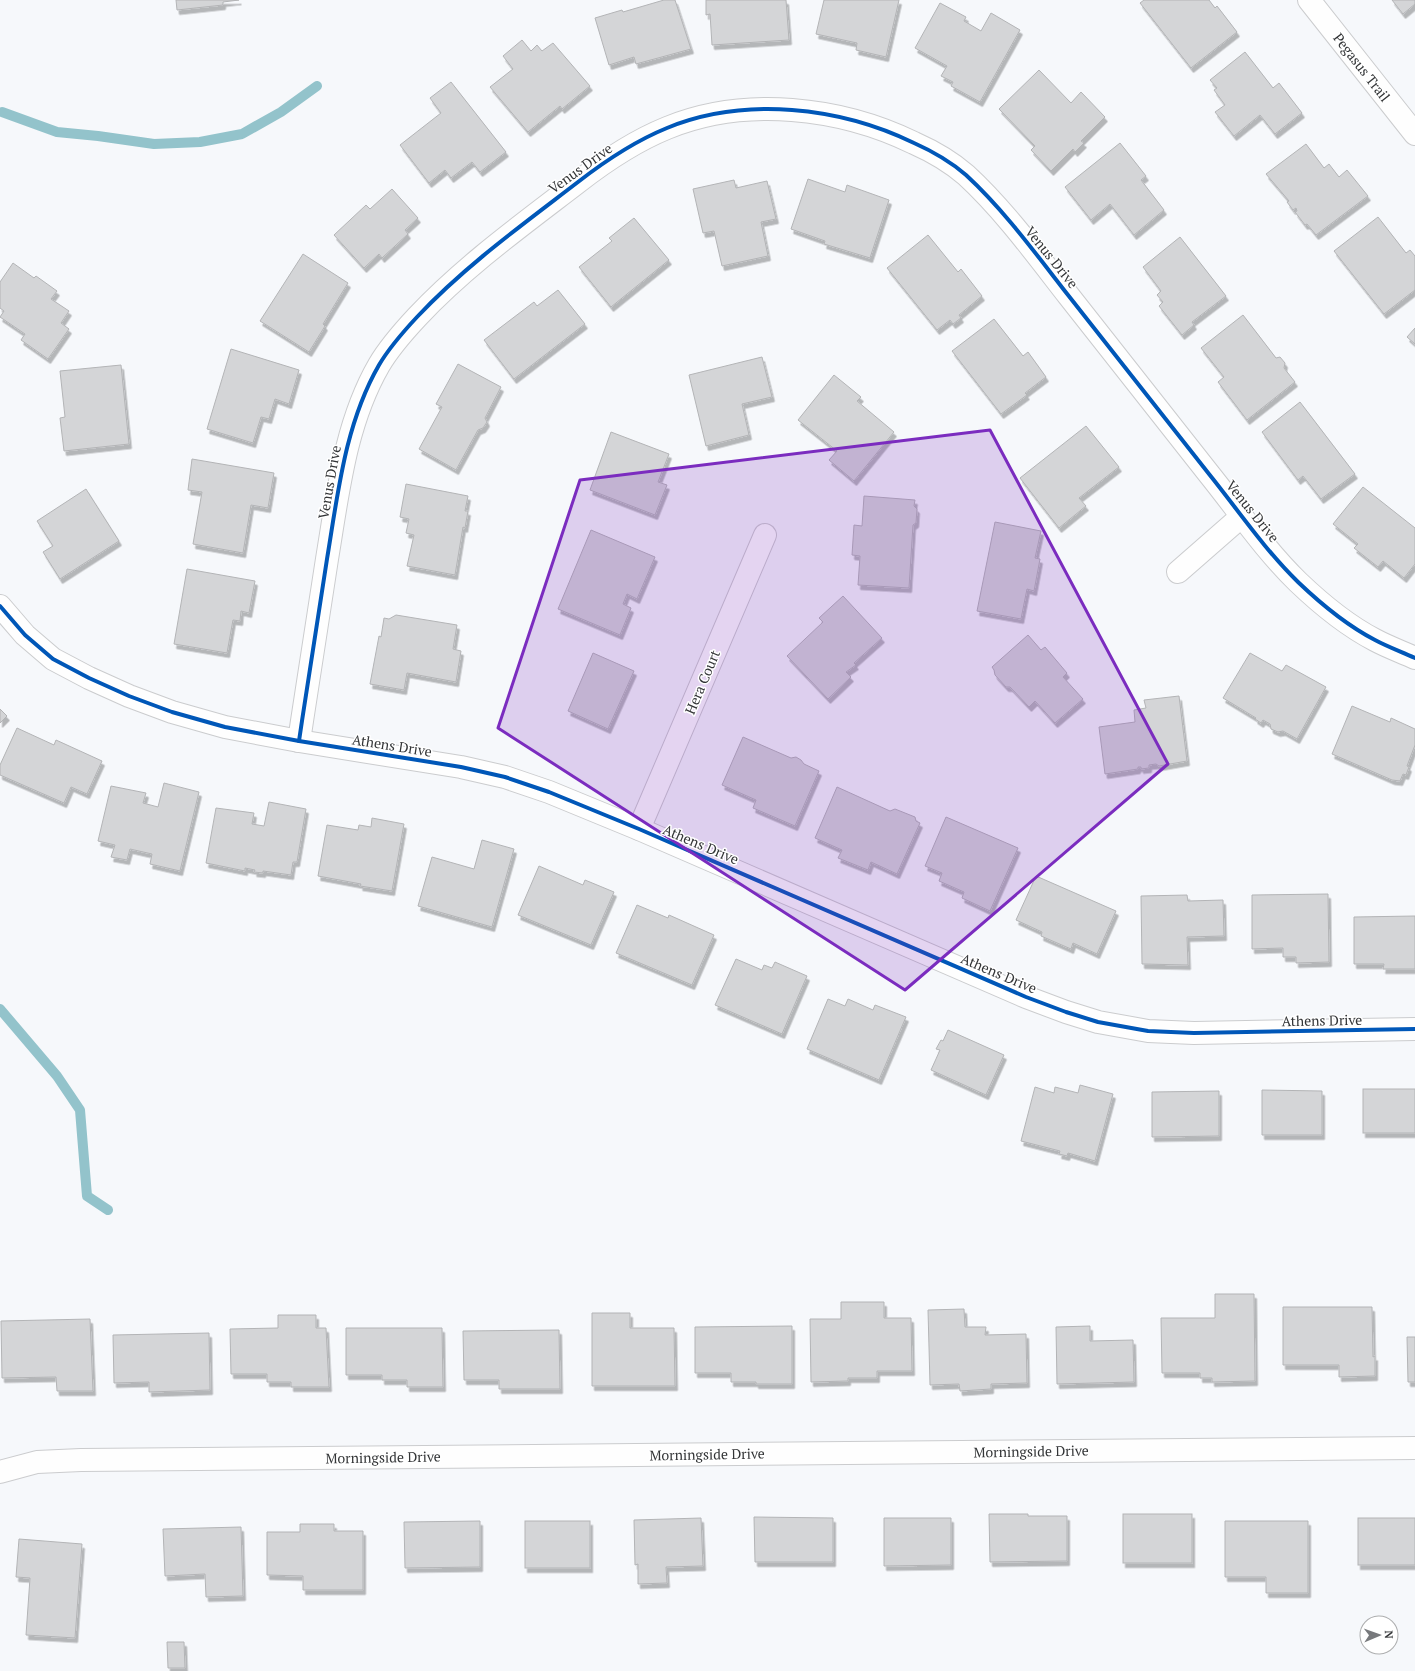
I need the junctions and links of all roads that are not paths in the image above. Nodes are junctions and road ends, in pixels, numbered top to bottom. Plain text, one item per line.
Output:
1 (1309, 0) edge
2 (1415, 134) edge
3 (1242, 516) junction
4 (766, 535) dead end
5 (1178, 572) dead end
6 (0, 606) edge
7 (1415, 658) edge
8 (299, 741) junction
9 (639, 829) junction
10 (1415, 1029) edge
11 (1415, 1448) edge
12 (0, 1472) edge

1 - 2 street, Pegasus Trail
3 - 5 street
3 - 7 street, Venus Drive
3 - 8 street, Venus Drive
4 - 9 street, Hera Court
6 - 8 street, Athens Drive
8 - 9 street, Athens Drive
9 - 10 street, Athens Drive
11 - 12 street, Morningside Drive

